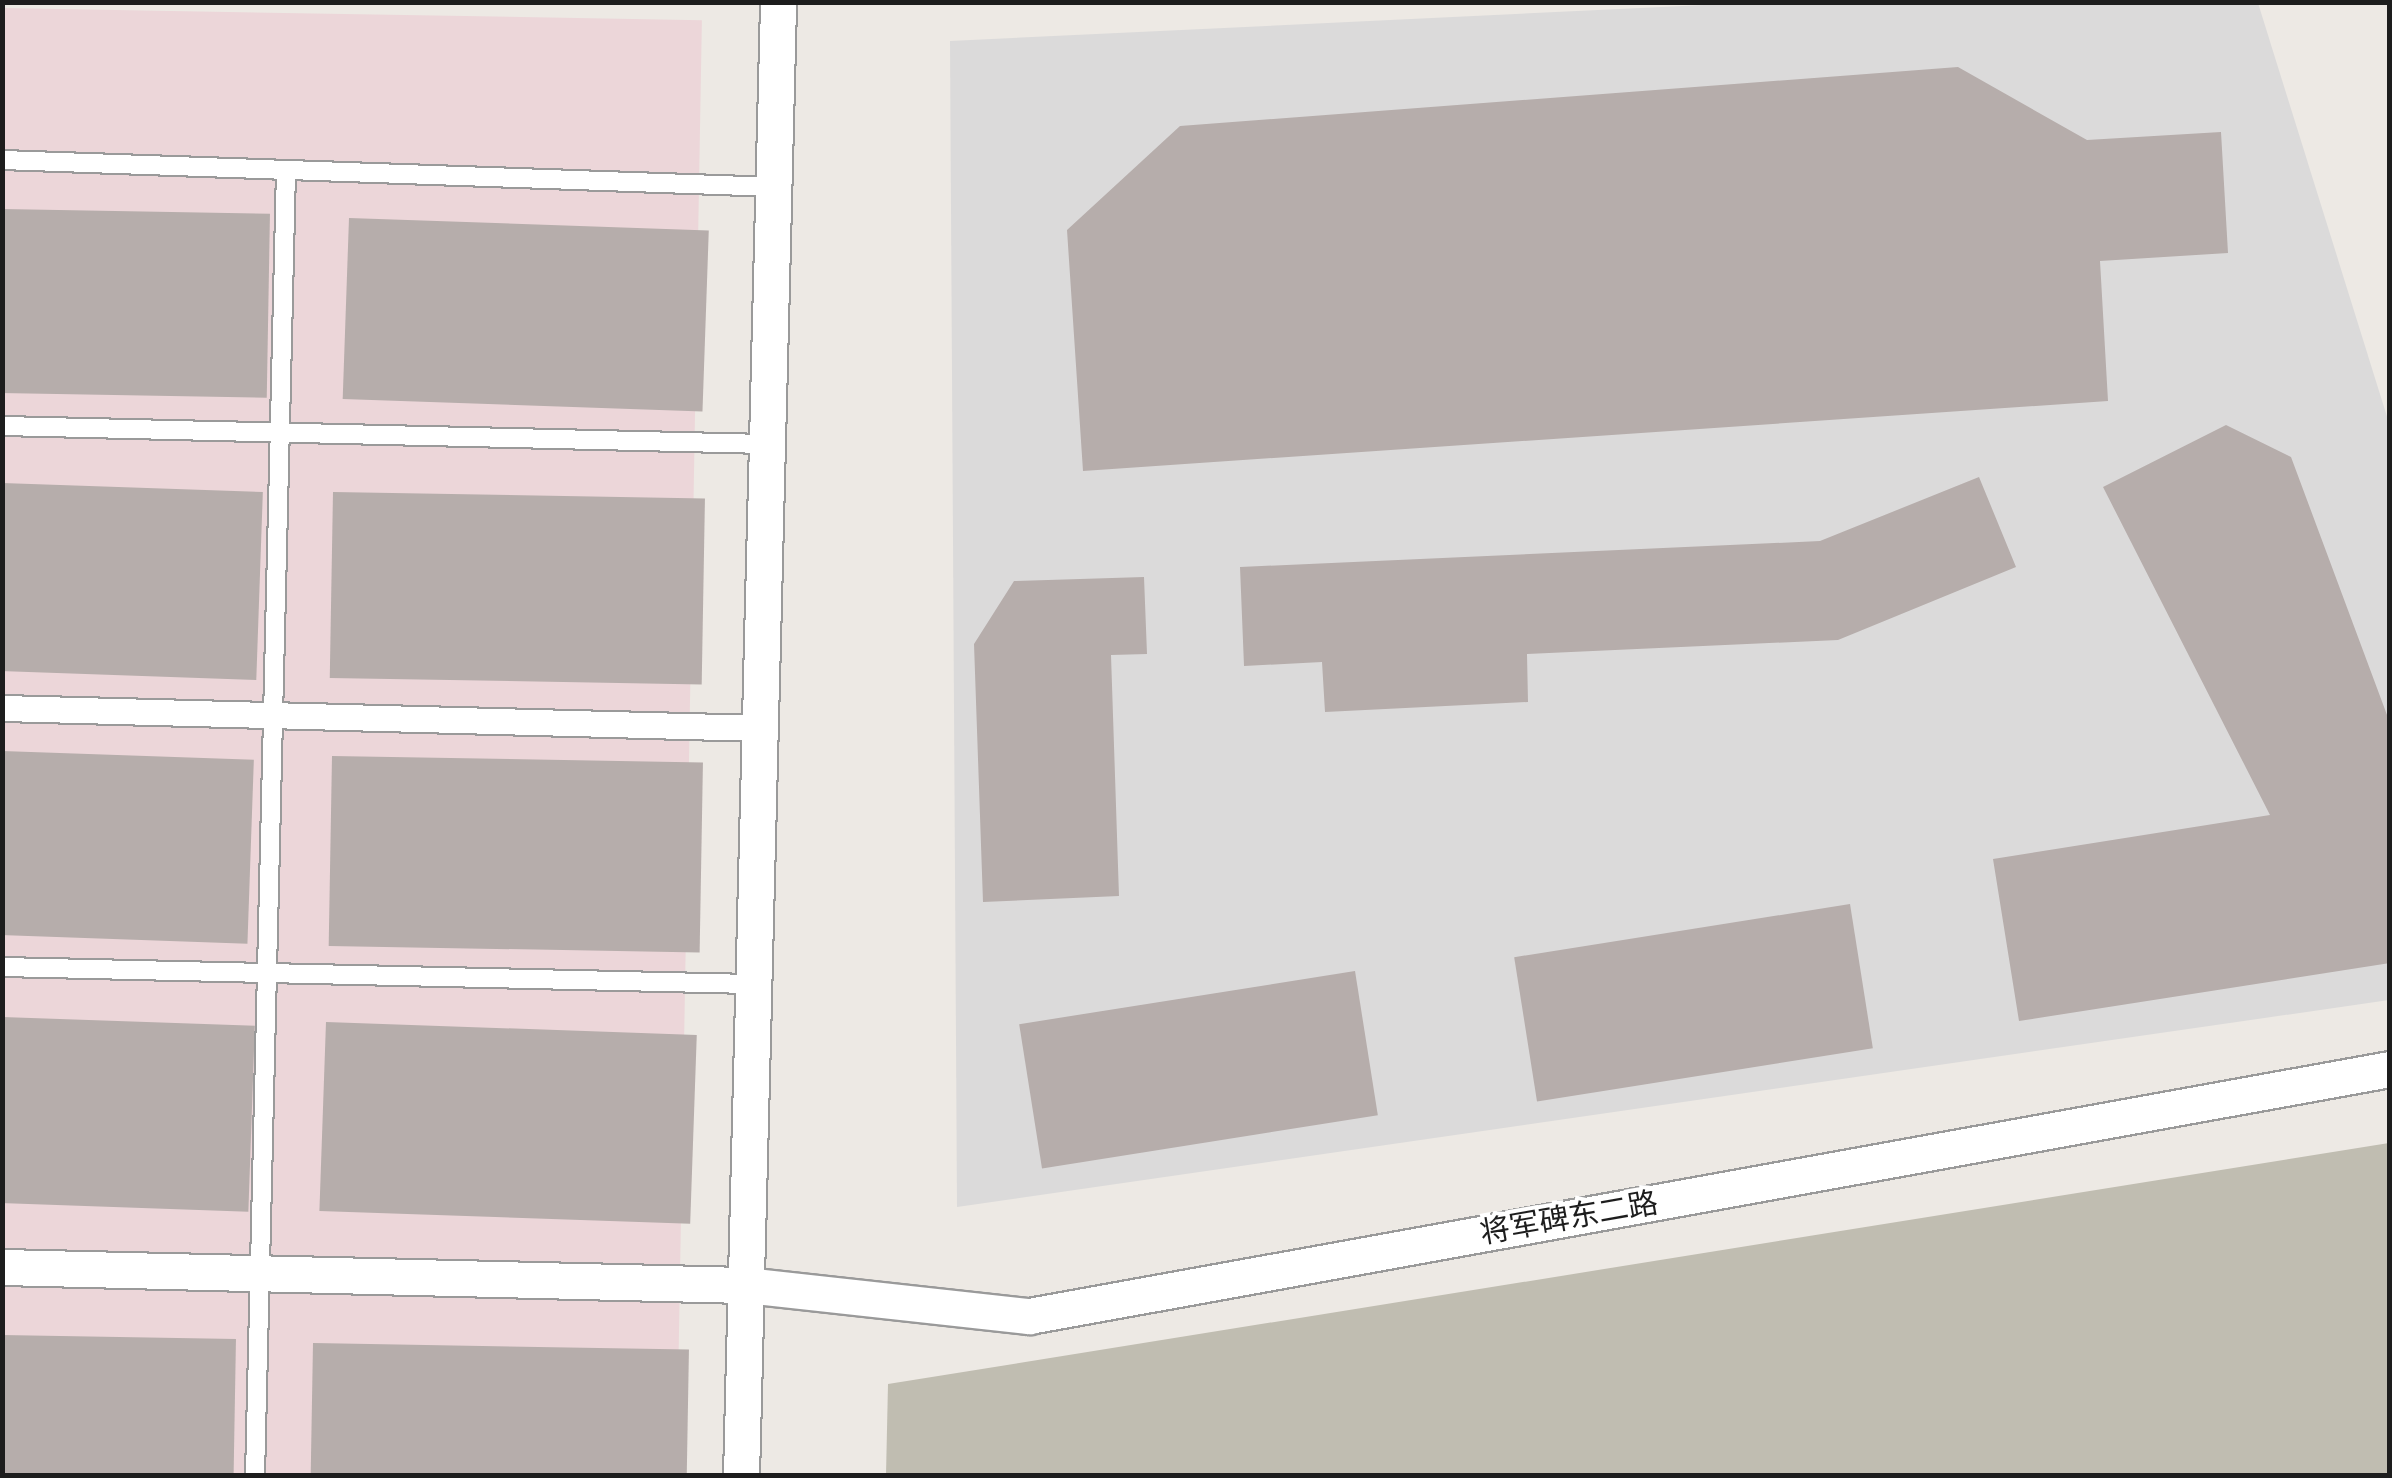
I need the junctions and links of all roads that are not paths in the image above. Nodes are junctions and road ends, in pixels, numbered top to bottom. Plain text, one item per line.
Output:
1 (778, 2) edge
2 (2, 160) edge
3 (286, 170) junction
4 (774, 187) junction
5 (2, 426) edge
6 (280, 433) junction
7 (767, 444) junction
8 (2, 708) edge
9 (273, 715) junction
10 (760, 728) junction
11 (2, 967) edge
12 (267, 973) junction
13 (753, 984) junction
14 (2390, 1069) edge
15 (2, 1267) edge
16 (260, 1273) junction
17 (746, 1285) junction
18 (255, 1476) edge
19 (740, 1476) edge

1 - 4 street
2 - 3 lane
3 - 4 lane
3 - 6 lane
4 - 7 street
5 - 6 lane
6 - 7 lane
6 - 9 lane
7 - 10 street
8 - 9 street
9 - 10 street
9 - 12 lane
10 - 13 street
11 - 12 lane
12 - 13 lane
12 - 16 lane
13 - 17 street
14 - 17 street, 将军碑东二路
15 - 16 street, 将军碑东二路
16 - 17 street, 将军碑东二路
16 - 18 lane
17 - 19 street

